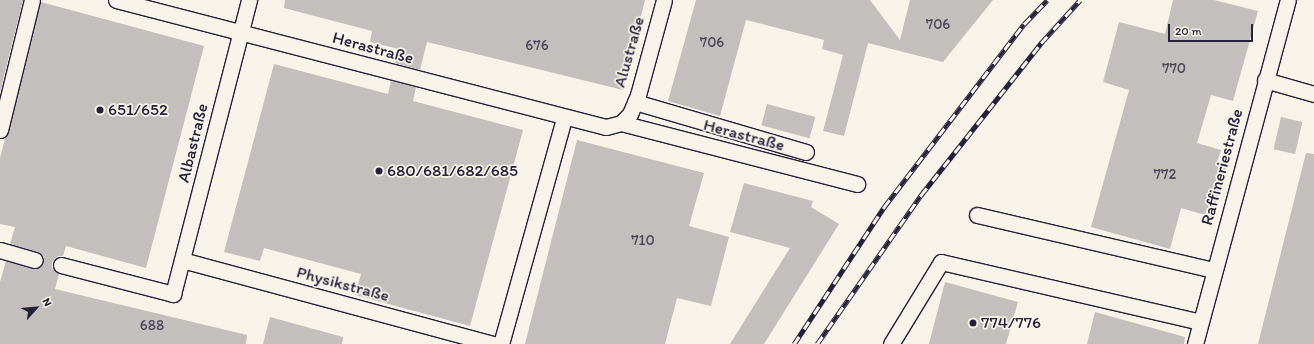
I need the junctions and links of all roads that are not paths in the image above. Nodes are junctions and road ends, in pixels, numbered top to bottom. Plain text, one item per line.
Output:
1 (32, 0) edge
2 (116, 0) edge
3 (249, 0) edge
4 (664, 0) edge
5 (1288, 0) edge
6 (241, 33) junction
7 (1265, 80) junction
8 (1314, 94) edge
9 (629, 113) junction
10 (564, 118) junction
11 (0, 130) edge
12 (806, 152) dead end
13 (857, 184) dead end
14 (977, 214) dead end
15 (0, 250) edge
16 (35, 260) dead end
17 (182, 260) junction
18 (61, 266) dead end
19 (1214, 270) junction
20 (1200, 322) junction
21 (493, 344) edge
22 (501, 344) edge
23 (891, 344) edge
24 (1195, 344) edge

1 - 11 lane
2 - 6 lane, Herastraße
3 - 6 lane, Albastraße
4 - 9 lane, Alustraße
5 - 7 lane, Raffineriestraße
6 - 10 lane, Herastraße
6 - 17 lane, Albastraße
7 - 8 lane
7 - 19 lane, Raffineriestraße
9 - 10 lane, Herastraße
9 - 12 lane
9 - 13 lane, Herastraße
10 - 22 lane
14 - 19 lane
15 - 16 lane
17 - 18 lane, Albastraße
17 - 21 lane, Physikstraße
19 - 20 lane, Raffineriestraße
20 - 23 lane
20 - 24 lane, Raffineriestraße

